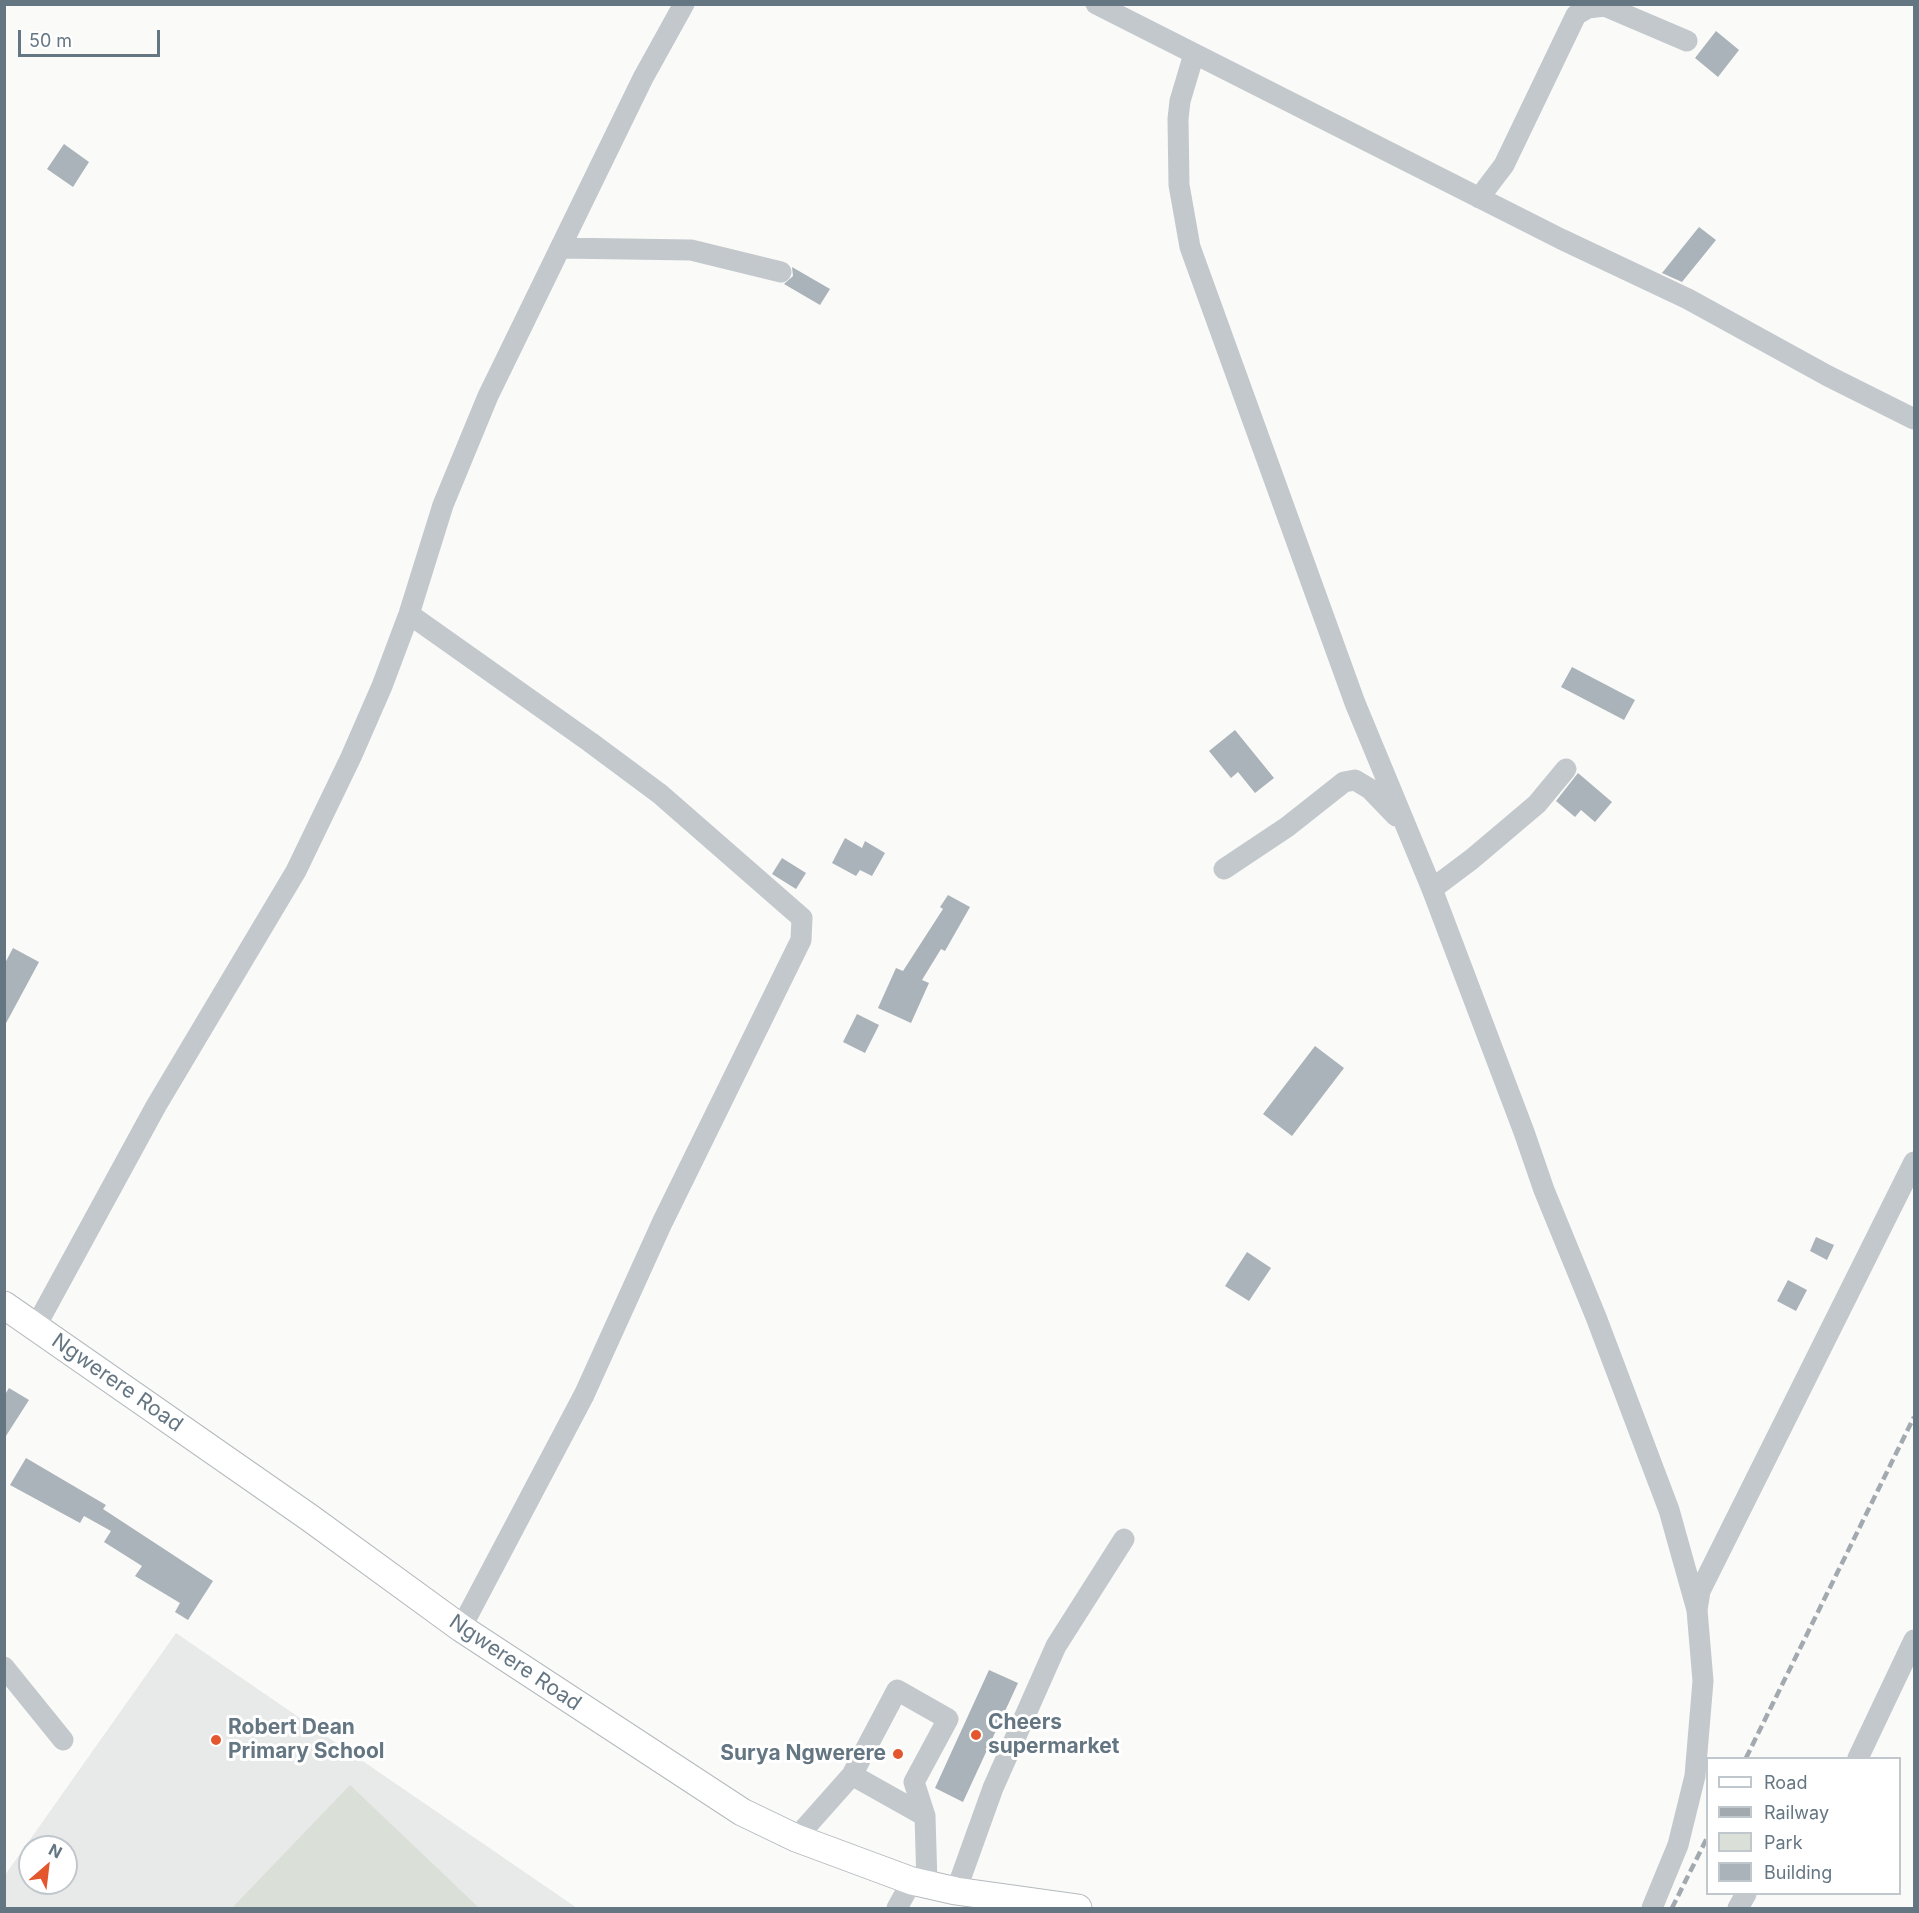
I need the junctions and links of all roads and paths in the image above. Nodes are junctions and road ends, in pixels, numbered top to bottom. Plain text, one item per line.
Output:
1 (684, 4) edge
2 (1096, 4) edge
3 (1687, 41) dead end
4 (1194, 54) junction
5 (1479, 198) junction
6 (560, 248) junction
7 (781, 272) dead end
8 (1914, 419) edge
9 (410, 614) junction
10 (1566, 769) dead end
11 (1409, 833) junction
12 (1224, 869) dead end
13 (1432, 889) junction
14 (1914, 1162) edge
15 (4, 1305) edge
16 (36, 1326) junction
17 (1124, 1539) dead end
18 (1697, 1610) junction
19 (461, 1628) junction
20 (1914, 1640) edge
21 (4, 1667) edge
22 (63, 1740) dead end
23 (1858, 1757) edge
24 (852, 1775) junction
25 (925, 1816) junction
26 (796, 1838) junction
27 (919, 1883) junction
28 (956, 1891) junction
29 (897, 1908) edge
30 (1078, 1908) edge
31 (1652, 1908) edge

1 - 6 street
2 - 4 street
3 - 5 street
4 - 5 street
4 - 11 street
5 - 8 street
6 - 7 street
6 - 9 street
9 - 16 street
9 - 19 street
10 - 13 street
11 - 12 street
11 - 13 street
13 - 18 street
14 - 18 street
15 - 16 main road, Ngwerere Road
16 - 19 main road, Ngwerere Road
17 - 28 street
18 - 31 street
19 - 26 main road, Ngwerere Road
20 - 23 street
21 - 22 street
24 - 25 street
24 - 25 street
24 - 26 street
25 - 27 street
26 - 27 main road, Ngwerere Road
27 - 28 main road, Ngwerere Road
27 - 29 street
28 - 30 main road, Ngwerere Road

